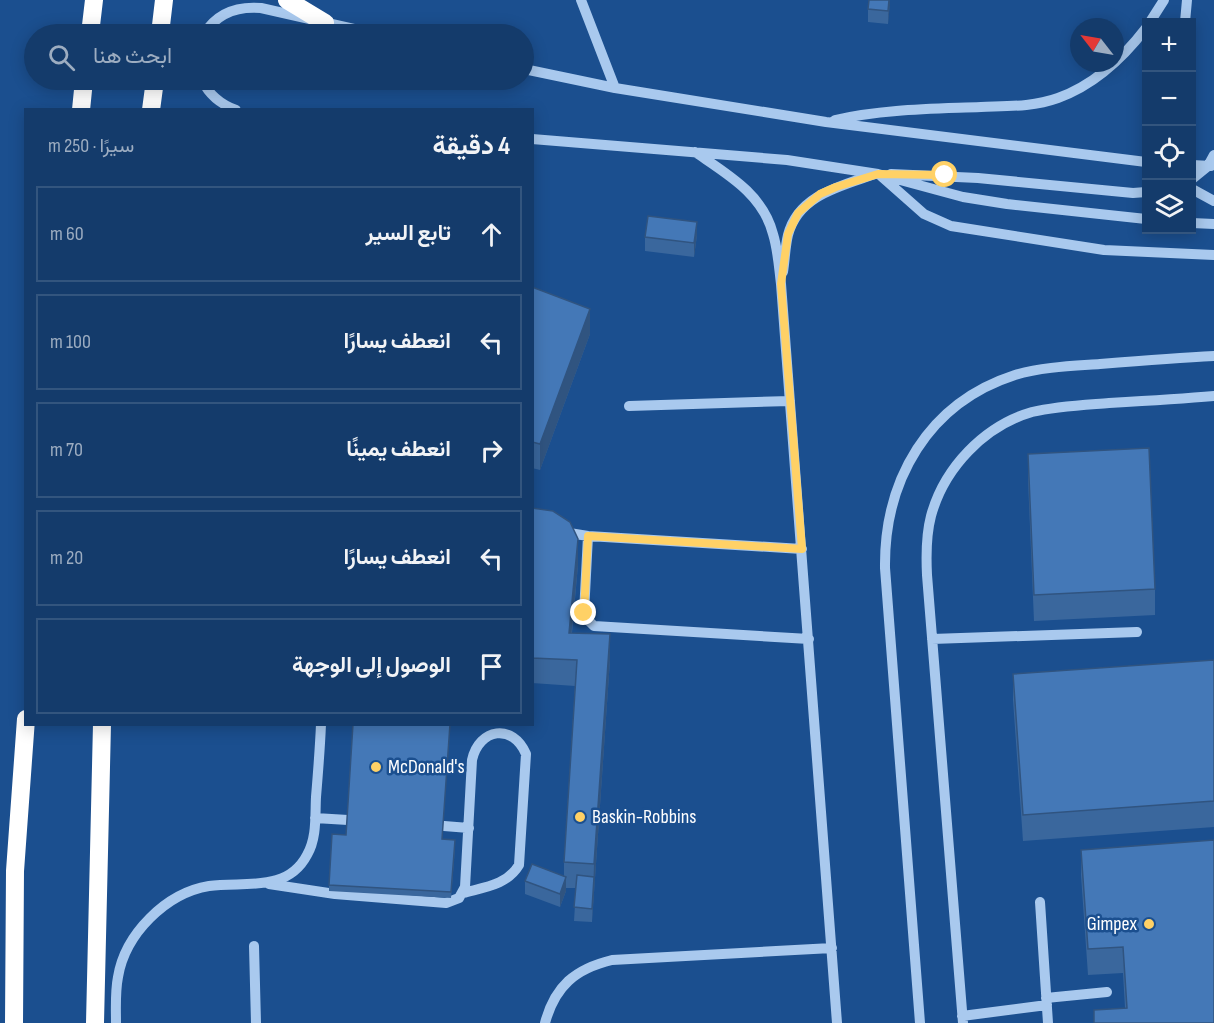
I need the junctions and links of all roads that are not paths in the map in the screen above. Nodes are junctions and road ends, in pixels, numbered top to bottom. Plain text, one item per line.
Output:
1 (94, 0) edge
2 (165, 0) edge
3 (287, 0) edge
4 (581, 0) edge
5 (1164, 0) edge
6 (1187, 0) edge
7 (1153, 18) edge
8 (1185, 18) edge
9 (325, 23) junction
10 (91, 24) edge
11 (161, 24) edge
12 (213, 24) edge
13 (330, 24) edge
14 (1142, 33) edge
15 (534, 71) edge
16 (615, 88) junction
17 (83, 90) edge
18 (154, 90) edge
19 (208, 90) edge
20 (81, 108) edge
21 (151, 108) edge
22 (232, 108) edge
23 (826, 122) junction
24 (534, 139) edge
25 (695, 152) junction
26 (1214, 155) edge
27 (1142, 162) edge
28 (1196, 165) edge
29 (1211, 166) edge
30 (878, 174) junction
31 (1196, 176) edge
32 (1142, 192) edge
33 (1196, 192) edge
34 (1214, 201) edge
35 (1142, 219) edge
36 (1196, 223) edge
37 (1214, 224) edge
38 (1214, 255) edge
39 (781, 284) junction
40 (1214, 356) edge
41 (1214, 396) edge
42 (790, 401) junction
43 (629, 406) dead end
44 (555, 531) edge
45 (588, 536) junction
46 (802, 549) junction
47 (1137, 632) dead end
48 (809, 639) junction
49 (932, 639) junction
50 (25, 726) edge
51 (102, 726) edge
52 (321, 726) edge
53 (315, 818) junction
54 (348, 820) edge
55 (444, 826) edge
56 (469, 828) junction
57 (269, 884) junction
58 (463, 893) junction
59 (1040, 902) dead end
60 (254, 946) dead end
61 (832, 948) junction
62 (1107, 992) dead end
63 (1046, 1001) junction
64 (962, 1020) edge
65 (14, 1023) edge
66 (95, 1023) edge
67 (116, 1023) edge
68 (256, 1023) edge
69 (545, 1023) edge
70 (837, 1023) edge
71 (920, 1023) edge
72 (1048, 1023) edge

1 - 10 highway
2 - 11 highway
3 - 9 highway
4 - 16 street
5 - 7 street
6 - 8 street
9 - 12 street
9 - 13 street
14 - 23 street
15 - 16 street
16 - 23 street
17 - 20 highway
18 - 21 highway
19 - 22 street
23 - 27 street
24 - 25 street
25 - 30 street
25 - 39 street
26 - 29 street
28 - 29 street
29 - 31 street
30 - 32 street
30 - 35 street
30 - 38 street
30 - 39 street
33 - 34 street
36 - 37 street
39 - 42 street
40 - 71 street
41 - 49 street
42 - 43 street
42 - 46 street
44 - 45 street
45 - 46 street
45 - 48 street
46 - 48 street
47 - 49 street
48 - 61 street
49 - 64 street
50 - 65 highway
51 - 66 highway
52 - 53 street
53 - 54 street
53 - 57 street
55 - 56 street
56 - 58 street
56 - 58 street
57 - 58 street
57 - 67 street
59 - 63 street
60 - 68 street
61 - 69 street
61 - 70 street
62 - 63 street
63 - 64 street
63 - 72 street

